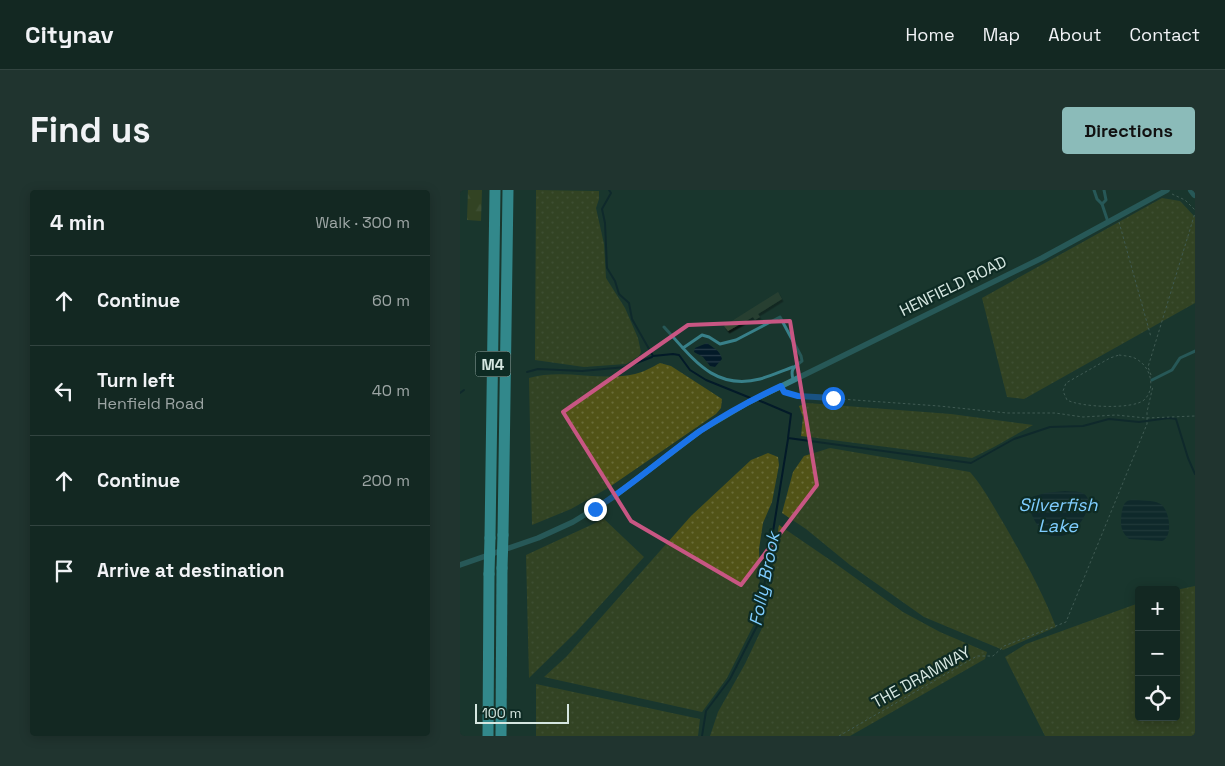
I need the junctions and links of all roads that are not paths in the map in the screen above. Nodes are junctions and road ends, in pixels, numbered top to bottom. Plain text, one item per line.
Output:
1 (495, 190) edge
2 (508, 190) edge
3 (1094, 190) edge
4 (1104, 190) edge
5 (1192, 190) edge
6 (1164, 191) edge
7 (1195, 194) edge
8 (1102, 204) junction
9 (1108, 222) junction
10 (664, 327) dead end
11 (683, 348) junction
12 (1195, 351) edge
13 (793, 367) junction
14 (794, 380) junction
15 (1152, 380) road end
16 (460, 565) edge
17 (488, 736) edge
18 (501, 736) edge

1 - 17 highway, M4, bridge
2 - 18 highway, M4, bridge
3 - 8 lane
4 - 8 lane
5 - 7 street
6 - 9 street, HENFIELD ROAD
8 - 9 lane
9 - 14 street, HENFIELD ROAD
10 - 11 lane
11 - 13 lane
11 - 13 lane
12 - 15 lane
13 - 14 lane
14 - 16 street, HENFIELD ROAD

